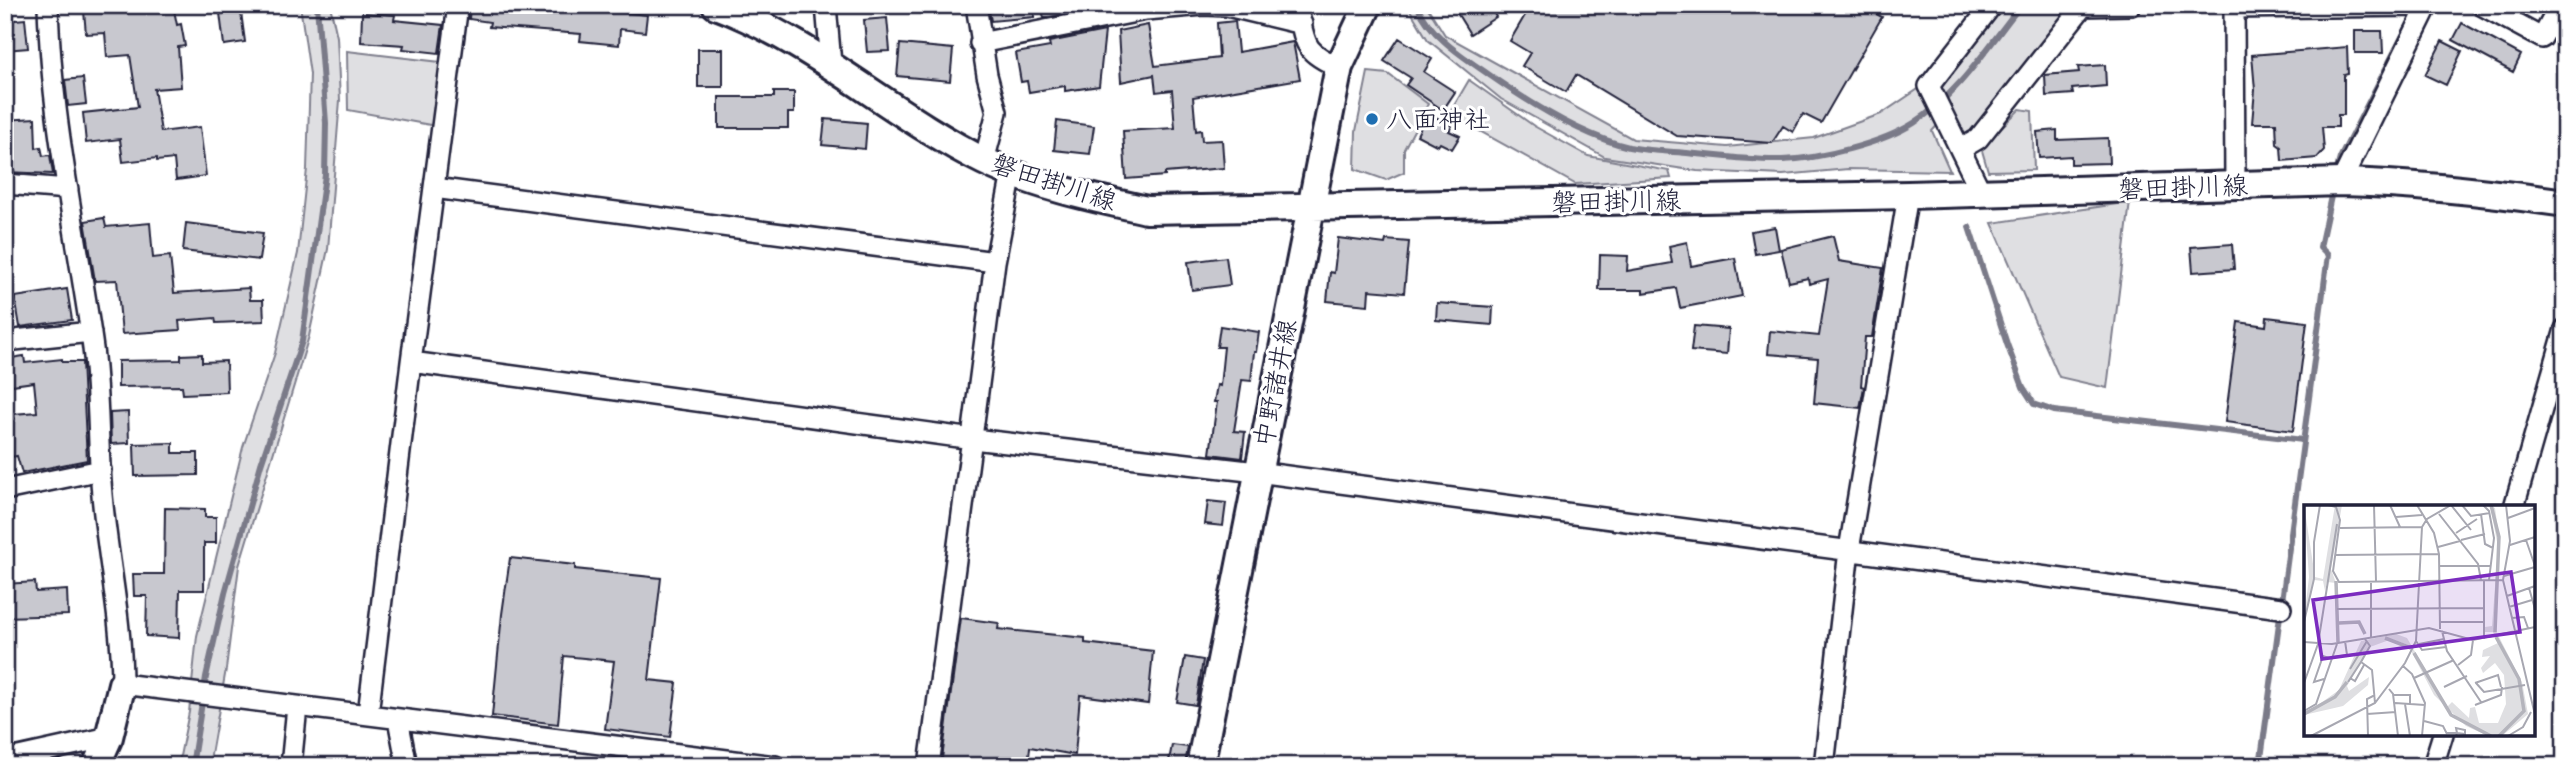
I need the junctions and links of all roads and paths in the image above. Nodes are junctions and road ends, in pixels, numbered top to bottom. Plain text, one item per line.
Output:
1 (48, 5) edge
2 (458, 5) edge
3 (716, 5) edge
4 (827, 5) edge
5 (976, 5) edge
6 (1368, 5) edge
7 (1992, 5) edge
8 (2131, 5) edge
9 (2481, 5) edge
10 (2560, 5) edge
11 (2084, 6) edge
12 (2228, 6) edge
13 (2428, 6) edge
14 (1300, 15) edge
15 (980, 43) junction
16 (831, 64) junction
17 (1339, 67) junction
18 (1961, 149) junction
19 (984, 161) junction
20 (1012, 173) junction
21 (2341, 182) junction
22 (5, 184) edge
23 (2235, 185) junction
24 (433, 188) junction
25 (68, 190) junction
26 (1981, 192) junction
27 (1908, 195) junction
28 (2565, 203) edge
29 (1309, 208) junction
30 (995, 262) junction
31 (2565, 329) edge
32 (90, 332) junction
33 (5, 341) edge
34 (411, 362) junction
35 (973, 439) junction
36 (100, 470) junction
37 (1257, 472) junction
38 (5, 490) edge
39 (2515, 505) edge
40 (1849, 550) junction
41 (2281, 608) dead end
42 (122, 684) junction
43 (297, 707) junction
44 (369, 714) junction
45 (398, 719) junction
46 (2442, 736) edge
47 (109, 737) junction
48 (5, 760) edge
49 (96, 766) edge
50 (291, 766) edge
51 (407, 766) edge
52 (775, 766) edge
53 (929, 766) edge
54 (1200, 766) edge
55 (1824, 766) edge
56 (2433, 766) edge

1 - 25 street
2 - 24 street
3 - 16 main road, 磐田掛川線
4 - 16 street
5 - 15 street
6 - 17 main road, 中野諸井線
7 - 18 street
8 - 11 street
9 - 10 street
11 - 18 street
12 - 13 street
12 - 23 street
13 - 21 street
14 - 15 street
14 - 17 street
15 - 19 street
16 - 19 main road, 磐田掛川線
17 - 29 main road, 中野諸井線
18 - 26 street
19 - 20 main road, 磐田掛川線
20 - 29 main road, 磐田掛川線
20 - 30 street
21 - 23 main road, 磐田掛川線
21 - 28 main road, 磐田掛川線
22 - 25 street
23 - 26 main road, 磐田掛川線
24 - 30 street
24 - 34 street
25 - 32 street
26 - 27 main road, 磐田掛川線
27 - 29 main road, 磐田掛川線
27 - 40 street
29 - 37 main road, 中野諸井線
30 - 35 street
31 - 39 street
32 - 33 street
32 - 36 street
34 - 35 street
34 - 44 street
35 - 37 street
35 - 53 street
36 - 38 street
36 - 42 street
37 - 40 street
37 - 54 main road, 中野諸井線
40 - 41 street
40 - 55 street
42 - 43 street
42 - 47 main road
43 - 44 street
43 - 50 street
44 - 45 street
45 - 51 street
45 - 52 street
46 - 56 street
47 - 48 street
47 - 49 main road

